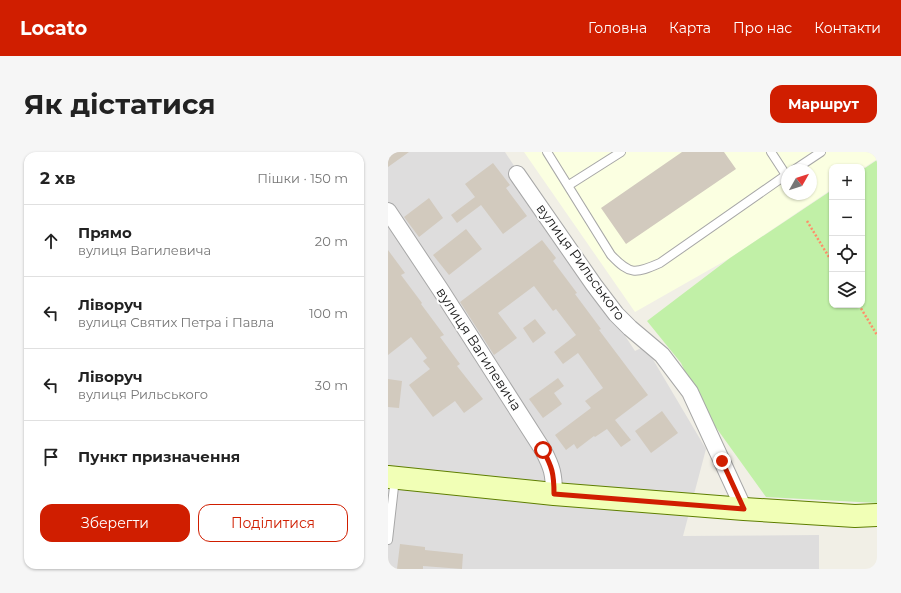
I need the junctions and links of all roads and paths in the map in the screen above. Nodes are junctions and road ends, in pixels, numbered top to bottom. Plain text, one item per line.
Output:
1 (547, 152) edge
2 (621, 152) edge
3 (771, 152) edge
4 (821, 152) edge
5 (803, 164) edge
6 (781, 167) edge
7 (517, 174) dead end
8 (781, 178) edge
9 (568, 185) junction
10 (388, 211) edge
11 (807, 221) dead end
12 (829, 257) edge
13 (861, 308) edge
14 (877, 335) edge
15 (392, 477) edge
16 (554, 494) junction
17 (744, 509) junction
18 (877, 515) edge
19 (388, 540) edge

1 - 9 lane
2 - 9 lane
3 - 6 lane
4 - 5 lane
7 - 17 street, вулиця Рильського
8 - 9 lane
10 - 16 street, вулиця Вагилевича
11 - 12 path
13 - 14 path
15 - 16 street
15 - 19 lane
16 - 17 street
17 - 18 street

